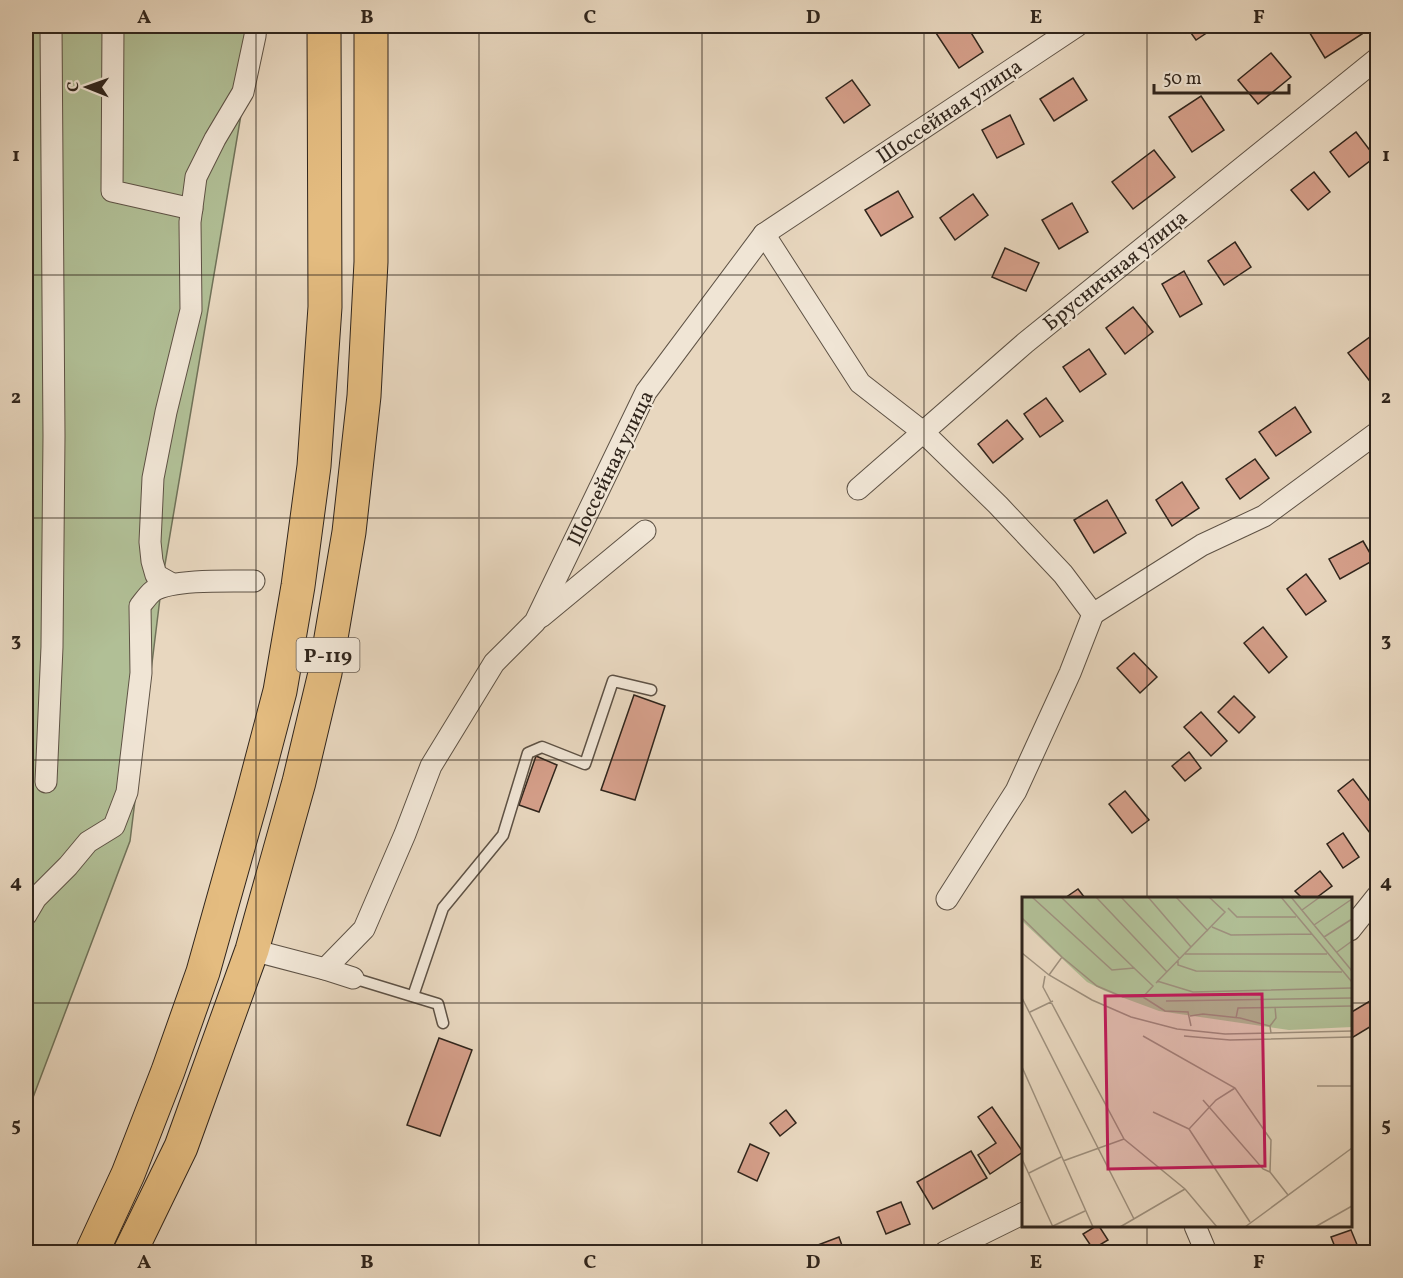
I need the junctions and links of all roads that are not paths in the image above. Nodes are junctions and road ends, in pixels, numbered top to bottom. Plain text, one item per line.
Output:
1 (51, 26) edge
2 (113, 26) edge
3 (256, 26) edge
4 (324, 26) edge
5 (371, 26) edge
6 (1077, 26) edge
7 (1377, 58) edge
8 (192, 209) junction
9 (764, 234) junction
10 (923, 432) junction
11 (1377, 432) edge
12 (858, 489) dead end
13 (645, 531) dead end
14 (254, 580) dead end
15 (172, 584) junction
16 (1093, 614) junction
17 (535, 621) junction
18 (651, 690) dead end
19 (46, 782) dead end
20 (1377, 895) edge
21 (946, 899) dead end
22 (29, 905) edge
23 (1352, 927) edge
24 (252, 950) junction
25 (325, 969) junction
26 (353, 978) joint
27 (413, 996) junction
28 (443, 1023) dead end
29 (1022, 1214) edge
30 (1195, 1227) edge
31 (92, 1252) edge
32 (130, 1252) edge
33 (945, 1252) edge
34 (1206, 1252) edge

1 - 19 street
2 - 8 street
3 - 8 street
4 - 31 highway, Р-119
5 - 24 highway, Р-119
6 - 9 street, Шоссейная улица
7 - 10 street, Брусничная улица
8 - 15 street
9 - 10 street
9 - 17 street, Шоссейная улица
10 - 12 street, Брусничная улица
10 - 16 street
11 - 16 street
13 - 17 street
14 - 15 street
15 - 22 street
16 - 21 street
17 - 25 street, Шоссейная улица
18 - 27 lane
20 - 23 street
24 - 25 street
24 - 32 highway, Р-119
25 - 26 street
26 - 27 lane
27 - 28 lane
29 - 33 street
30 - 34 street

